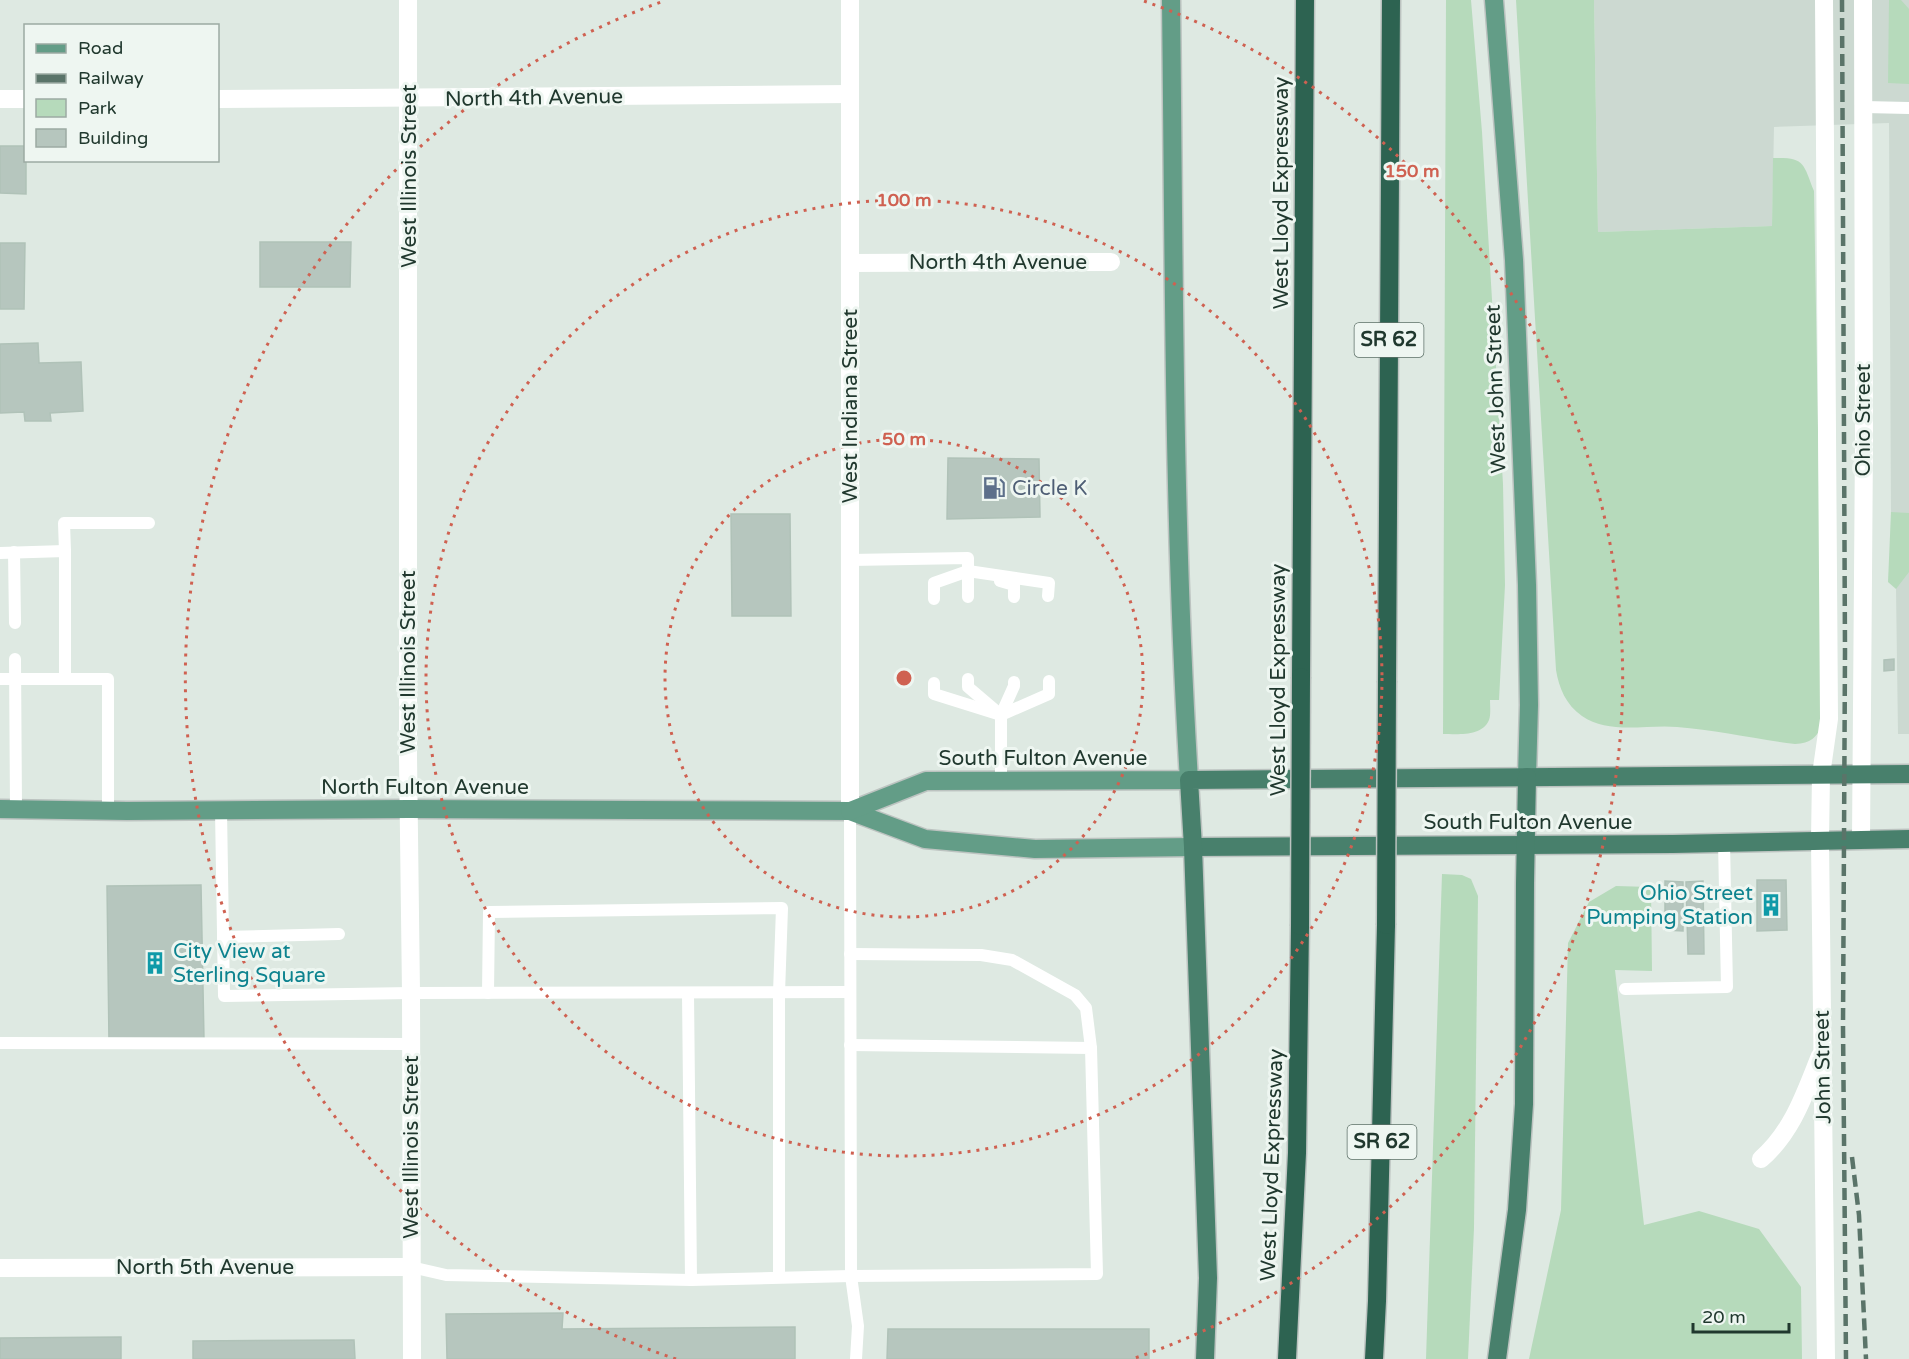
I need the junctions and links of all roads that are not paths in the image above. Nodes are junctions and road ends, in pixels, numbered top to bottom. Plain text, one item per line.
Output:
1 (408, 0) edge
2 (850, 0) edge
3 (1171, 0) edge
4 (1305, 0) edge
5 (1391, 0) edge
6 (1494, 0) edge
7 (1824, 0) edge
8 (1863, 0) edge
9 (850, 94) junction
10 (0, 99) edge
11 (24, 99) edge
12 (219, 99) edge
13 (409, 99) junction
14 (1864, 107) junction
15 (1909, 108) edge
16 (1111, 262) dead end
17 (850, 263) junction
18 (149, 524) dead end
19 (64, 551) junction
20 (14, 552) junction
21 (0, 553) edge
22 (850, 560) junction
23 (968, 571) junction
24 (1048, 596) dead end
25 (968, 597) dead end
26 (1014, 597) dead end
27 (934, 599) dead end
28 (15, 623) dead end
29 (15, 659) dead end
30 (0, 679) edge
31 (16, 679) junction
32 (65, 679) junction
33 (968, 679) dead end
34 (1049, 681) dead end
35 (934, 682) dead end
36 (1014, 682) dead end
37 (1000, 715) junction
38 (1862, 774) junction
39 (1909, 774) edge
40 (1821, 775) junction
41 (1527, 777) junction
42 (1189, 780) junction
43 (1001, 781) junction
44 (8, 809) edge
45 (409, 809) junction
46 (108, 810) junction
47 (221, 810) junction
48 (850, 811) junction
49 (1909, 839) edge
50 (1820, 840) junction
51 (1861, 840) junction
52 (1724, 842) junction
53 (1526, 845) junction
54 (1193, 847) junction
55 (339, 934) dead end
56 (223, 937) junction
57 (850, 954) junction
58 (1625, 989) dead end
59 (850, 992) junction
60 (411, 993) junction
61 (488, 993) junction
62 (688, 993) junction
63 (779, 993) junction
64 (0, 1043) edge
65 (411, 1044) junction
66 (850, 1045) junction
67 (1091, 1048) junction
68 (1823, 1048) junction
69 (1761, 1159) dead end
70 (411, 1267) junction
71 (0, 1268) edge
72 (851, 1275) junction
73 (779, 1277) junction
74 (691, 1280) junction
75 (412, 1359) edge
76 (856, 1359) edge
77 (1205, 1359) edge
78 (1287, 1359) edge
79 (1374, 1359) edge
80 (1497, 1359) edge
81 (1826, 1359) edge

1 - 13 street, West Illinois Street
2 - 9 street, West Indiana Street
3 - 42 main road
4 - 78 highway, West Lloyd Expressway, bridge
5 - 79 highway, SR 62, bridge
6 - 41 main road, West John Street
7 - 40 street, Ohio Street
8 - 14 street, Ohio Street
9 - 13 street, North 4th Avenue
9 - 17 street, West Indiana Street
10 - 11 street
12 - 13 street, North 4th Avenue
13 - 45 street, West Illinois Street
14 - 15 lane
14 - 38 street, Ohio Street
16 - 17 street, North 4th Avenue
17 - 22 street, West Indiana Street
18 - 19 lane
19 - 20 lane
19 - 32 lane
20 - 21 lane
20 - 28 lane
22 - 23 lane
22 - 48 street, West Indiana Street
23 - 24 lane
23 - 25 lane
23 - 26 lane
23 - 27 lane
29 - 31 lane
30 - 31 lane
31 - 32 lane
31 - 44 lane
32 - 46 lane
33 - 37 lane
34 - 37 lane
35 - 37 lane
36 - 37 lane
37 - 43 lane
38 - 39 highway, South Fulton Avenue
38 - 40 highway, South Fulton Avenue
38 - 51 street, Ohio Street
40 - 41 highway, South Fulton Avenue
40 - 50 street, John Street
41 - 42 highway, South Fulton Avenue
41 - 53 highway
42 - 43 main road, South Fulton Avenue
42 - 54 highway
43 - 48 main road, South Fulton Avenue
44 - 46 main road, North Fulton Avenue
45 - 47 main road, North Fulton Avenue
45 - 48 main road, North Fulton Avenue
45 - 60 street, West Illinois Street
46 - 47 main road, North Fulton Avenue
47 - 56 lane
48 - 54 main road, South Fulton Avenue
48 - 57 lane
49 - 51 highway, South Fulton Avenue
50 - 51 highway, South Fulton Avenue
50 - 52 highway, South Fulton Avenue
50 - 68 street, John Street
52 - 53 highway, South Fulton Avenue
52 - 58 lane
53 - 54 highway, South Fulton Avenue
53 - 80 highway
54 - 77 highway
55 - 56 lane
56 - 60 lane
57 - 59 lane
57 - 67 lane
59 - 63 lane
59 - 66 lane
60 - 61 lane
60 - 65 street, West Illinois Street
61 - 62 lane
61 - 63 lane
62 - 63 lane
62 - 74 lane
63 - 73 lane
64 - 65 lane
65 - 70 street, West Illinois Street
66 - 67 lane
66 - 72 lane
67 - 72 lane
68 - 69 street
68 - 81 street, John Street
70 - 71 street, North 5th Avenue
70 - 74 lane
70 - 75 street, West Illinois Street
72 - 73 lane
72 - 76 lane
73 - 74 lane

